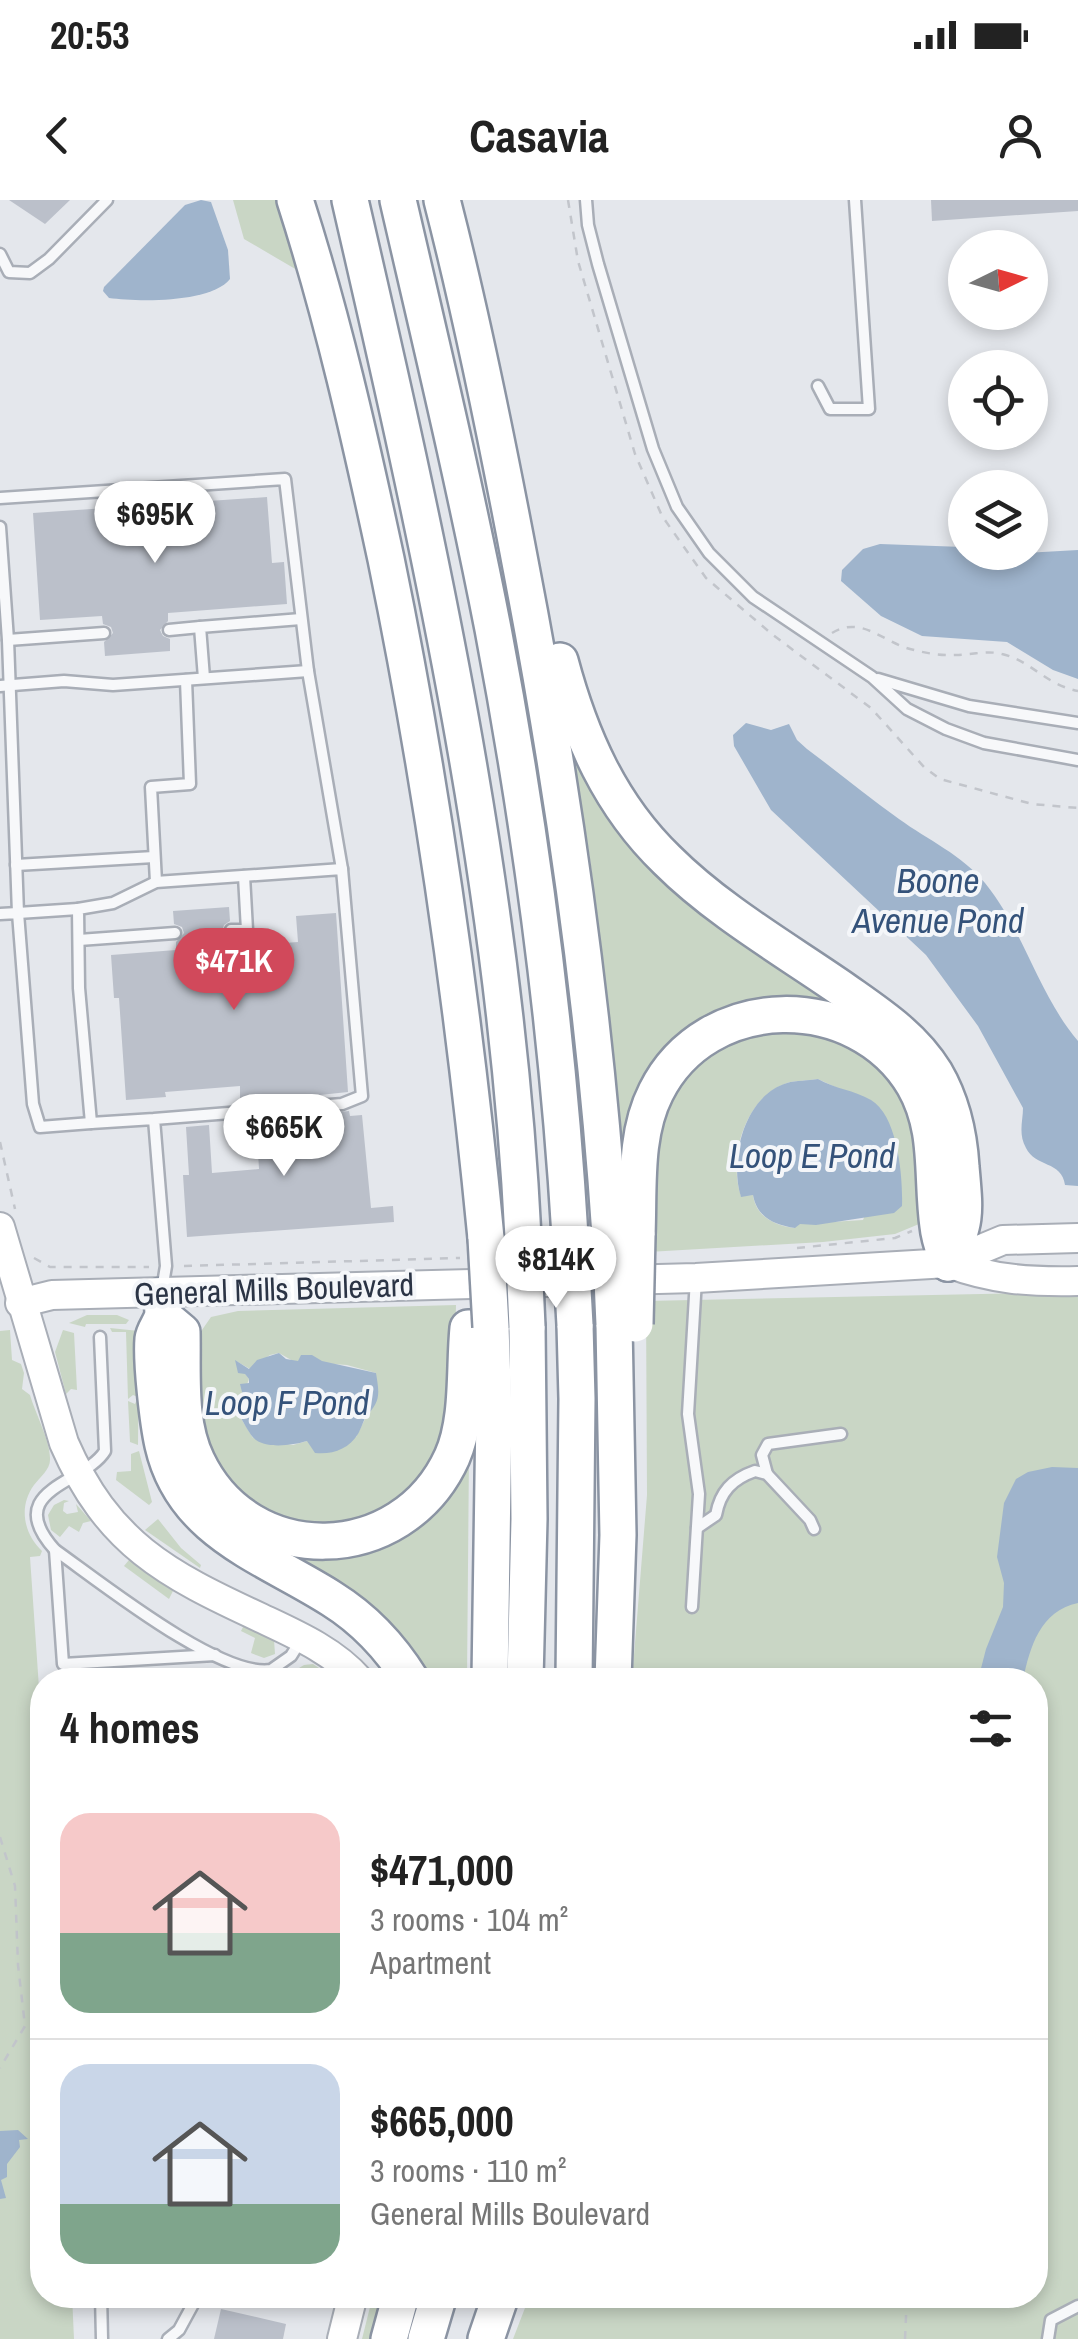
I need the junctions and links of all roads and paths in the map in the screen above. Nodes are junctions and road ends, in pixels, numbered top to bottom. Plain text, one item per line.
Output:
1 (107, 200) edge
2 (295, 200) edge
3 (313, 200) edge
4 (350, 200) edge
5 (398, 200) edge
6 (442, 200) edge
7 (450, 200) edge
8 (568, 200) edge
9 (586, 200) edge
10 (855, 200) edge
11 (0, 254) edge
12 (461, 274) junction
13 (342, 359) junction
14 (818, 386) dead end
15 (500, 449) junction
16 (0, 498) edge
17 (0, 527) edge
18 (301, 619) junction
19 (200, 627) junction
20 (169, 630) dead end
21 (104, 633) dead end
22 (8, 640) junction
23 (821, 646) junction
24 (308, 671) junction
25 (872, 677) junction
26 (204, 678) junction
27 (186, 680) junction
28 (4, 686) edge
29 (1078, 690) edge
30 (1078, 724) edge
31 (1078, 760) edge
32 (1078, 808) edge
33 (154, 857) junction
34 (16, 865) junction
35 (342, 868) junction
36 (244, 876) junction
37 (156, 882) junction
38 (78, 909) junction
39 (18, 913) junction
40 (0, 914) edge
41 (231, 930) dead end
42 (175, 933) dead end
43 (78, 940) junction
44 (154, 1118) junction
45 (90, 1123) junction
46 (0, 1142) edge
47 (8, 1218) edge
48 (623, 1235) junction
49 (1078, 1238) edge
50 (32, 1255) dead end
51 (948, 1262) junction
52 (696, 1278) junction
53 (1078, 1281) edge
54 (20, 1302) junction
55 (157, 1306) junction
56 (480, 1328) junction
57 (100, 1336) dead end
58 (841, 1434) dead end
59 (76, 1471) junction
60 (767, 1474) junction
61 (697, 1528) junction
62 (814, 1529) dead end
63 (56, 1550) junction
64 (692, 1607) dead end
65 (303, 1638) junction
66 (216, 1654) junction
67 (248, 1668) edge
68 (274, 1668) edge
69 (345, 1668) edge
70 (404, 1668) edge
71 (474, 1668) edge
72 (490, 1668) edge
73 (525, 1668) edge
74 (574, 1668) edge
75 (613, 1668) edge
76 (0, 1837) edge
77 (0, 2068) edge
78 (1078, 2306) edge
79 (101, 2308) edge
80 (192, 2308) edge
81 (350, 2308) edge
82 (397, 2308) edge
83 (435, 2308) edge
84 (482, 2308) edge
85 (497, 2308) edge
86 (906, 2308) edge
87 (178, 2335) edge
88 (102, 2339) edge
89 (168, 2339) edge
90 (342, 2339) edge
91 (389, 2339) edge
92 (426, 2339) edge
93 (474, 2339) edge
94 (486, 2339) edge
95 (905, 2339) edge
96 (1048, 2339) edge

1 - 11 lane
2 - 13 highway
3 - 13 highway
4 - 73 highway, bridge
5 - 74 highway, bridge
6 - 12 highway
7 - 12 highway
8 - 32 path
9 - 23 lane
10 - 14 lane
12 - 15 highway
13 - 56 highway
15 - 48 highway
15 - 51 highway
16 - 18 lane
17 - 22 lane
18 - 19 lane
18 - 24 lane
19 - 20 lane
19 - 26 lane
21 - 22 lane
22 - 28 lane
23 - 25 lane
23 - 29 path
24 - 26 lane
24 - 35 lane
25 - 30 lane
25 - 31 lane
26 - 27 lane
27 - 28 lane
27 - 33 lane
28 - 34 lane
33 - 34 lane
33 - 37 lane
34 - 39 lane
35 - 36 lane
35 - 44 lane
36 - 37 lane
36 - 41 lane
37 - 38 lane
38 - 39 lane
38 - 43 lane
39 - 40 lane
39 - 45 lane
42 - 43 lane
43 - 45 lane
44 - 45 lane
44 - 55 lane
46 - 47 path
47 - 54 street
48 - 51 highway
48 - 75 highway, bridge
49 - 51 street, General Mills Boulevard
50 - 55 path
51 - 52 street, General Mills Boulevard
51 - 53 street, General Mills Boulevard
52 - 55 street, General Mills Boulevard
52 - 61 lane
54 - 55 street, General Mills Boulevard
54 - 59 street
55 - 56 highway
55 - 70 highway
56 - 71 highway
56 - 72 highway
57 - 59 lane
58 - 60 lane
59 - 63 lane
59 - 65 street
60 - 61 lane
60 - 62 lane
61 - 64 lane
63 - 66 lane
63 - 66 lane
65 - 68 lane
65 - 69 street
66 - 67 lane
76 - 77 path
78 - 96 lane
79 - 88 lane
80 - 87 lane
81 - 90 street
82 - 91 highway
83 - 92 highway
84 - 93 highway
85 - 94 highway
86 - 95 path
87 - 89 lane

